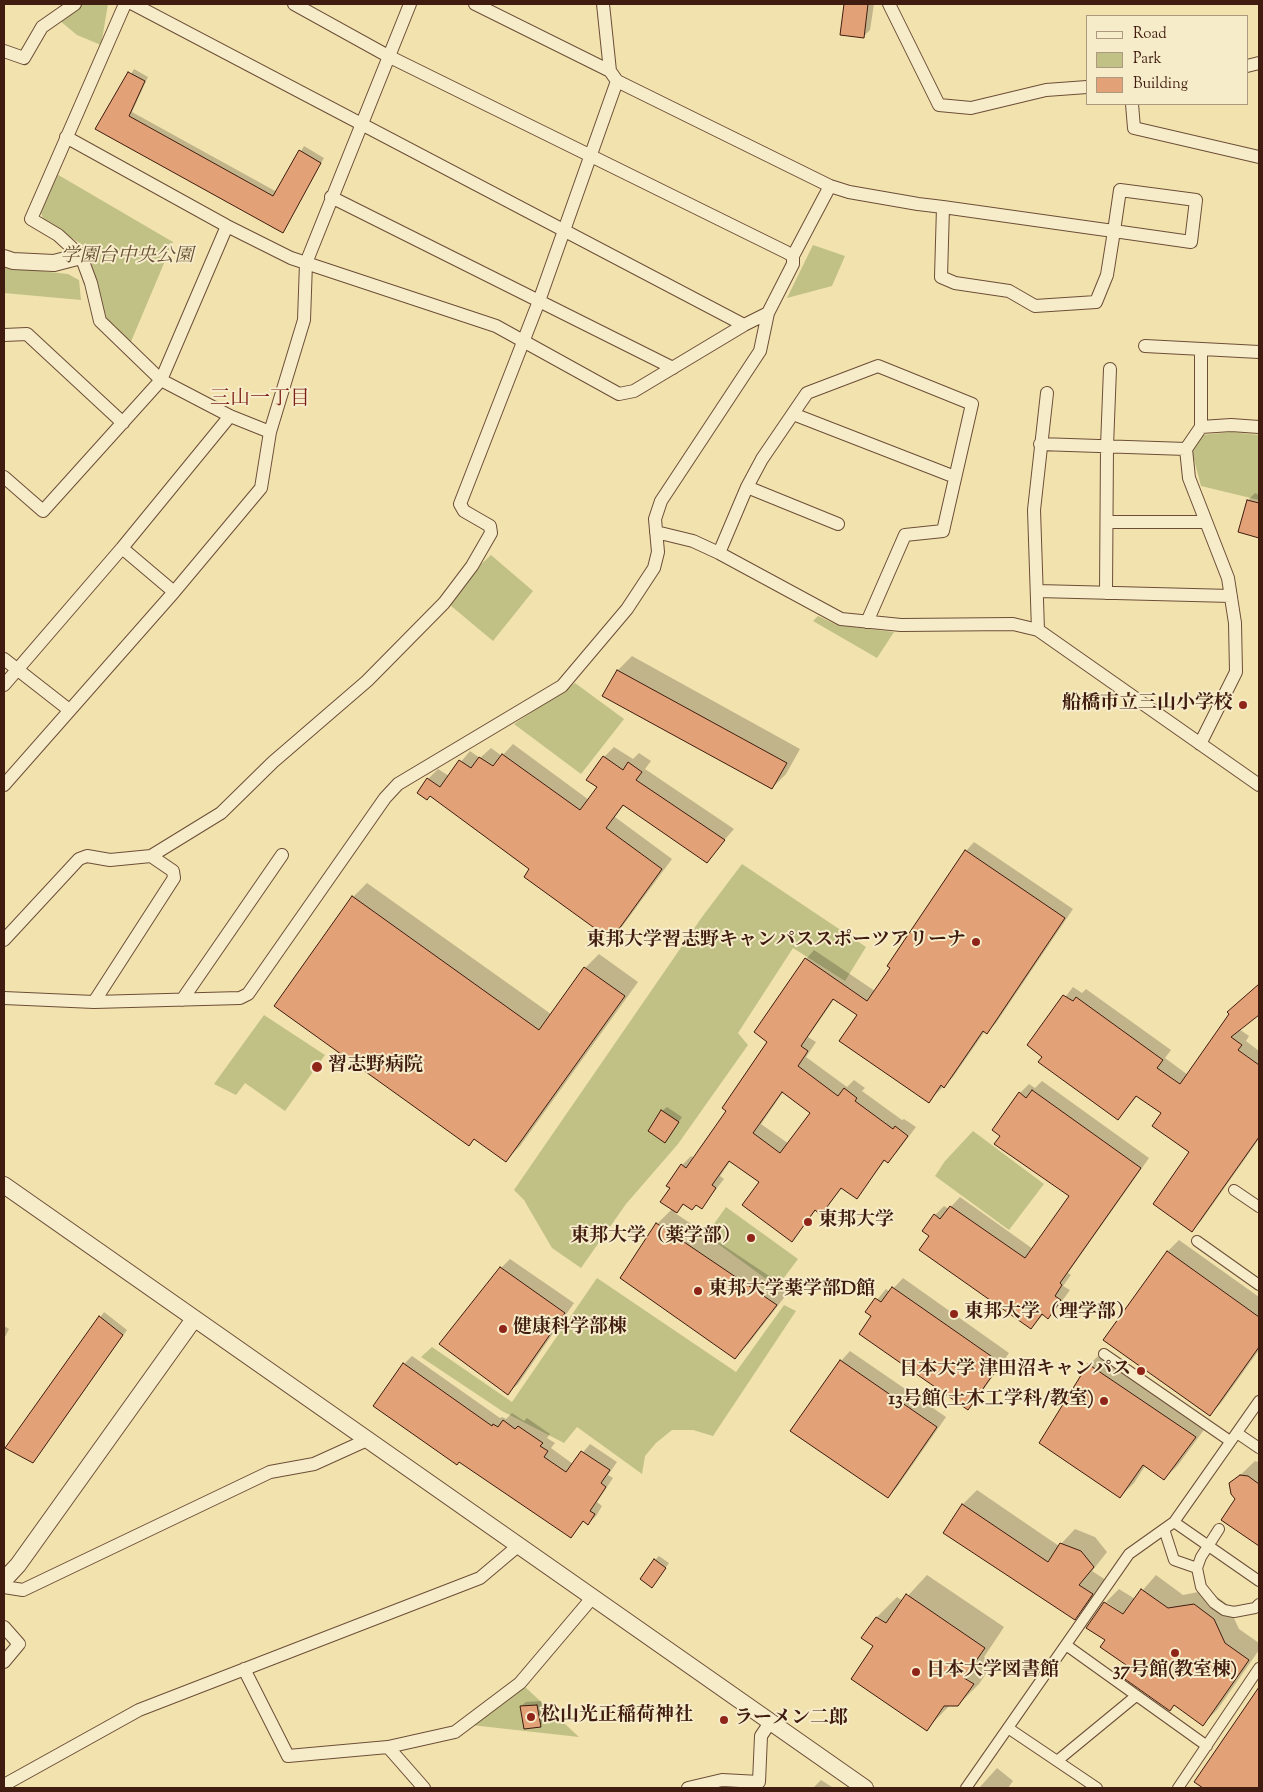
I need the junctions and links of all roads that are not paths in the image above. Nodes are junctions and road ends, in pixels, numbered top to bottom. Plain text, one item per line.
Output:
1 (75, 4) edge
2 (124, 4) edge
3 (133, 4) edge
4 (294, 4) edge
5 (410, 4) edge
6 (475, 4) edge
7 (604, 4) edge
8 (889, 4) edge
9 (4, 50) edge
10 (388, 56) junction
11 (613, 76) junction
12 (1086, 87) edge
13 (1132, 105) edge
14 (361, 124) junction
15 (66, 137) junction
16 (590, 156) junction
17 (1259, 157) edge
18 (830, 186) junction
19 (332, 197) junction
20 (943, 207) junction
21 (227, 226) junction
22 (564, 230) junction
23 (1114, 231) junction
24 (81, 256) junction
25 (793, 256) junction
26 (4, 258) edge
27 (306, 263) junction
28 (539, 301) junction
29 (768, 313) junction
30 (744, 325) junction
31 (4, 335) edge
32 (524, 340) junction
33 (1145, 346) dead end
34 (1202, 350) junction
35 (1259, 352) edge
36 (673, 368) junction
37 (1110, 369) dead end
38 (161, 380) junction
39 (1047, 393) dead end
40 (793, 414) junction
41 (230, 416) junction
42 (123, 423) junction
43 (1259, 427) edge
44 (1201, 428) junction
45 (270, 432) junction
46 (1040, 444) junction
47 (1107, 446) junction
48 (1186, 449) junction
49 (4, 477) edge
50 (955, 477) junction
51 (747, 487) junction
52 (1108, 522) junction
53 (1206, 522) junction
54 (838, 524) dead end
55 (656, 532) junction
56 (122, 548) junction
57 (719, 554) junction
58 (1038, 591) junction
59 (174, 592) junction
60 (1106, 593) junction
61 (1231, 596) junction
62 (867, 622) junction
63 (1038, 630) junction
64 (4, 659) edge
65 (18, 670) junction
66 (4, 685) edge
67 (68, 709) junction
68 (1200, 744) junction
69 (4, 785) edge
70 (1259, 785) edge
71 (282, 855) dead end
72 (151, 856) junction
73 (4, 940) edge
74 (4, 998) edge
75 (182, 1000) junction
76 (94, 1002) junction
77 (4, 1185) edge
78 (1234, 1190) dead end
79 (1259, 1208) edge
80 (1197, 1241) dead end
81 (1259, 1285) edge
82 (194, 1319) junction
83 (1104, 1354) dead end
84 (1259, 1401) edge
85 (1237, 1433) junction
86 (367, 1440) junction
87 (1230, 1441) junction
88 (1259, 1448) edge
89 (1174, 1522) junction
90 (1164, 1529) junction
91 (1219, 1529) dead end
92 (518, 1546) junction
93 (1197, 1568) junction
94 (4, 1580) edge
95 (1259, 1581) edge
96 (4, 1587) edge
97 (592, 1598) junction
98 (1259, 1604) edge
99 (4, 1627) edge
100 (1066, 1646) junction
101 (4, 1662) edge
102 (244, 1668) junction
103 (1259, 1668) edge
104 (1136, 1696) junction
105 (771, 1721) junction
106 (1008, 1728) junction
107 (1208, 1746) junction
108 (388, 1747) junction
109 (1057, 1761) junction
110 (759, 1785) edge
111 (4, 1786) edge
112 (424, 1788) edge
113 (688, 1788) edge
114 (865, 1788) edge
115 (966, 1788) edge
116 (1097, 1788) edge
117 (1178, 1788) edge

1 - 9 street
2 - 15 street
3 - 14 street
4 - 10 street
5 - 10 street
6 - 11 street
7 - 11 street
8 - 12 street
10 - 14 street
10 - 16 street
11 - 16 street
11 - 18 street
13 - 17 street
14 - 19 street
14 - 22 street
15 - 21 street
15 - 24 street
16 - 22 street
16 - 25 street
18 - 20 street
18 - 25 street
19 - 27 street
19 - 28 street
20 - 23 street
20 - 23 street
21 - 27 street
21 - 38 street
22 - 28 street
22 - 30 street
23 - 23 street
24 - 26 street
24 - 38 street
25 - 29 street
27 - 32 street
27 - 45 street
28 - 32 street
28 - 36 street
29 - 30 street
29 - 55 street
30 - 36 street
31 - 42 street
32 - 36 street
32 - 72 street
33 - 34 street
34 - 35 street
34 - 44 street
37 - 47 street
38 - 41 street
38 - 42 street
39 - 46 street
40 - 50 street
40 - 50 street
40 - 51 street
41 - 45 street
41 - 56 street
42 - 49 street
43 - 44 street
44 - 48 street
45 - 59 street
46 - 47 street
46 - 58 street
47 - 48 street
47 - 52 street
48 - 53 street
50 - 62 street
51 - 54 street
51 - 57 street
52 - 53 street
52 - 60 street
53 - 61 street
55 - 57 street
55 - 75 street
56 - 59 street
56 - 65 street
57 - 62 street
58 - 60 street
58 - 63 street
59 - 67 street
60 - 61 street
61 - 68 street
62 - 63 street
63 - 68 street
64 - 65 street
65 - 66 street
65 - 67 street
67 - 69 street
68 - 70 street
71 - 75 street
72 - 73 street
72 - 76 street
74 - 76 street
75 - 76 street
77 - 82 street
78 - 79 street
80 - 81 street
82 - 86 street
82 - 94 street
83 - 87 street
84 - 85 street
85 - 87 street
85 - 88 street
86 - 92 street
86 - 96 street
87 - 89 street
89 - 90 street
89 - 95 street
90 - 93 street
90 - 100 street
91 - 93 street
92 - 97 street
92 - 102 street
93 - 98 street
97 - 105 street
97 - 108 street
99 - 101 street
100 - 104 street
100 - 106 street
102 - 108 street
102 - 111 street
103 - 107 street
104 - 107 street
104 - 109 street
105 - 110 street
105 - 114 street
106 - 109 street
106 - 115 street
107 - 117 street
108 - 112 street
109 - 116 street
110 - 113 street

